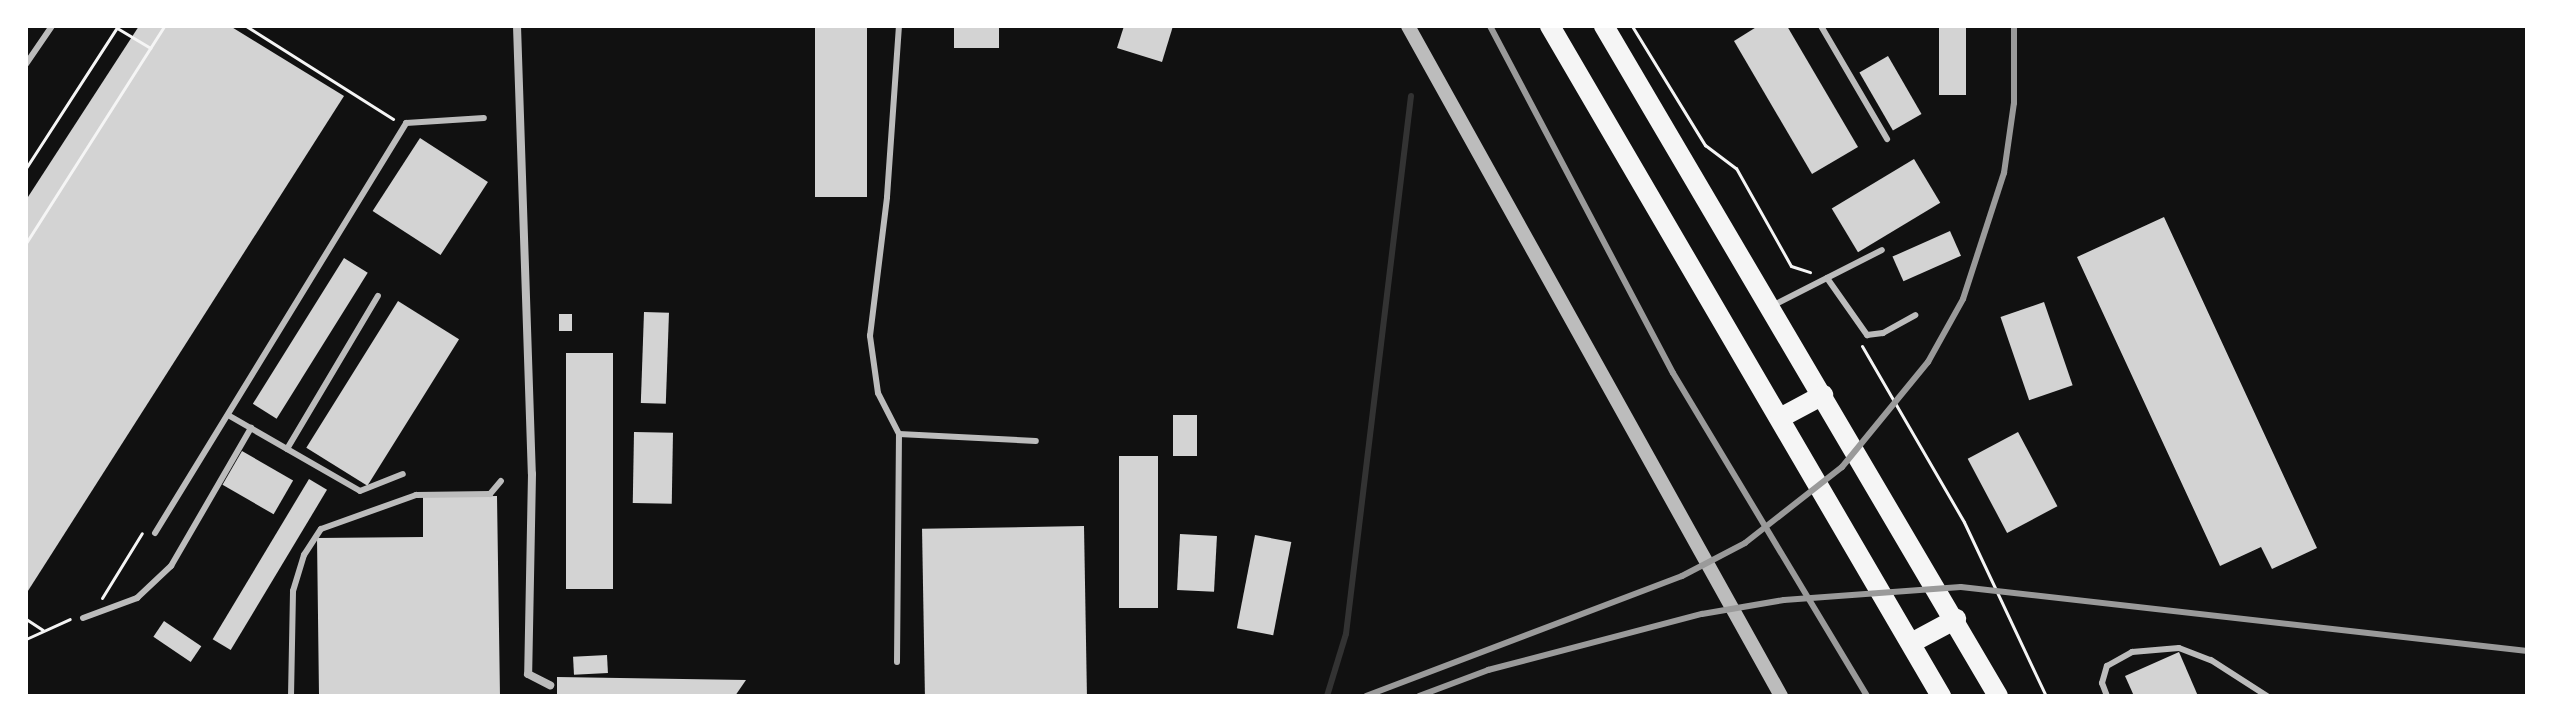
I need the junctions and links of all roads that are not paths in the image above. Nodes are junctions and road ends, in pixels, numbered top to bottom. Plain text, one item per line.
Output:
1 (52, 26) edge
2 (517, 26) edge
3 (899, 26) edge
4 (1408, 26) edge
5 (1550, 26) edge
6 (1604, 26) edge
7 (1821, 26) edge
8 (26, 64) edge
9 (484, 118) dead end
10 (1887, 139) dead end
11 (1882, 250) dead end
12 (1827, 278) junction
13 (378, 296) dead end
14 (1770, 306) junction
15 (1915, 315) dead end
16 (1823, 395) junction
17 (228, 415) junction
18 (1780, 418) junction
19 (251, 428) junction
20 (899, 434) junction
21 (1036, 441) dead end
22 (287, 449) junction
23 (403, 474) dead end
24 (501, 481) dead end
25 (155, 533) dead end
26 (83, 618) dead end
27 (1956, 619) junction
28 (1913, 642) junction
29 (897, 662) dead end
30 (550, 685) dead end
31 (291, 696) edge
32 (1781, 696) edge
33 (1941, 696) edge
34 (1998, 696) edge
35 (2107, 696) edge
36 (2267, 696) edge

1 - 8 lane
2 - 30 street
3 - 20 lane
4 - 32 street
5 - 18 highway
6 - 14 highway
7 - 10 lane
9 - 17 lane
11 - 12 lane
12 - 14 lane
12 - 15 lane
13 - 22 lane
14 - 16 highway
16 - 18 highway
16 - 27 highway
17 - 19 lane
17 - 25 lane
18 - 28 highway
19 - 22 lane
19 - 26 lane
20 - 21 lane
20 - 29 lane
22 - 23 lane
24 - 31 lane
27 - 28 highway
27 - 34 highway
28 - 33 highway
35 - 36 lane

